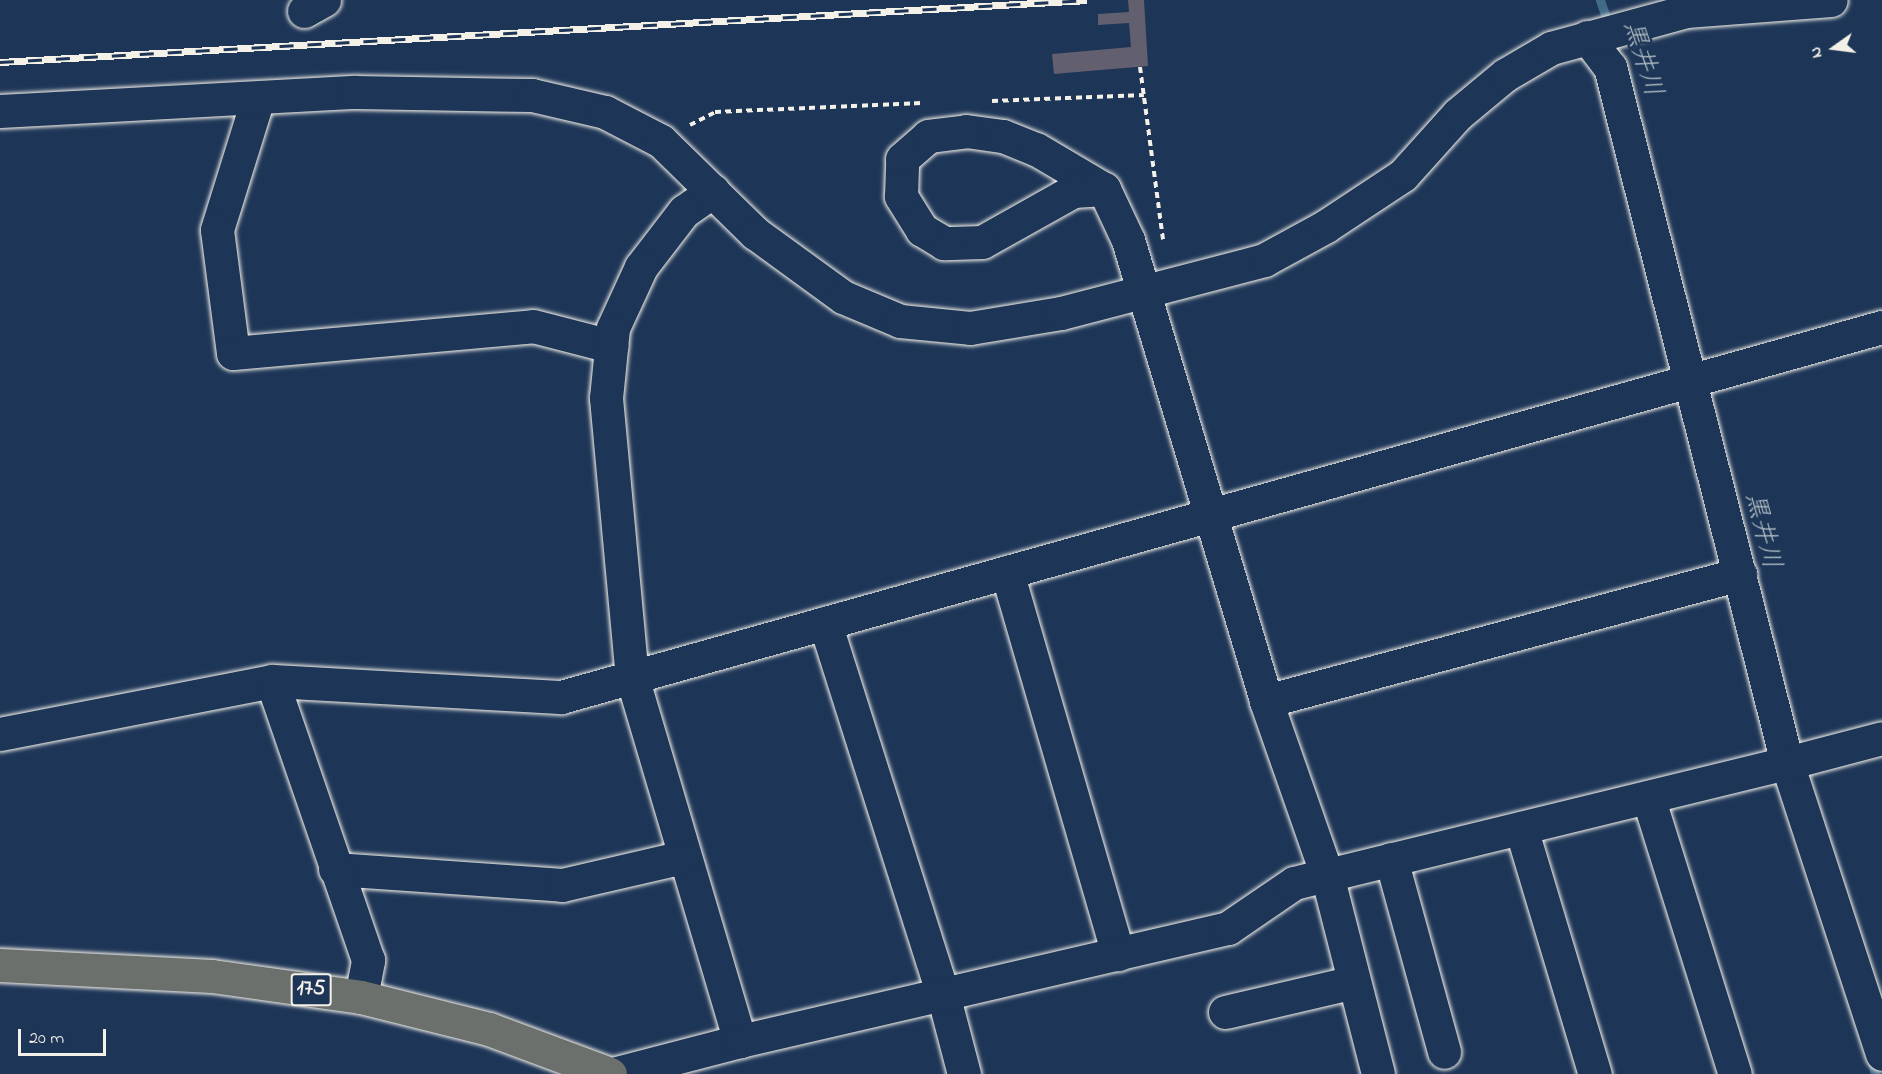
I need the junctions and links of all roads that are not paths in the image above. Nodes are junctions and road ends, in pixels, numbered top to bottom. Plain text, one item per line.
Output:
1 (1831, 0) edge
2 (1587, 37) junction
3 (258, 98) junction
4 (0, 111) edge
5 (1104, 189) junction
6 (713, 191) junction
7 (1156, 288) junction
8 (1882, 327) edge
9 (611, 346) junction
10 (1692, 380) junction
11 (1210, 515) junction
12 (1007, 572) junction
13 (1740, 574) junction
14 (825, 623) junction
15 (632, 677) junction
16 (272, 681) junction
17 (1266, 701) junction
18 (0, 734) edge
19 (1882, 738) edge
20 (1787, 763) junction
21 (1648, 797) junction
22 (1521, 828) junction
23 (682, 857) junction
24 (1391, 859) junction
25 (335, 869) junction
26 (1327, 875) junction
27 (1118, 954) junction
28 (0, 965) edge
29 (1354, 982) junction
30 (943, 994) junction
31 (361, 997) junction
32 (1225, 1012) dead end
33 (740, 1041) junction
34 (1444, 1052) dead end
35 (1882, 1054) edge
36 (664, 1069) edge
37 (612, 1074) edge
38 (964, 1074) edge
39 (1378, 1074) edge
40 (1595, 1074) edge
41 (1735, 1074) edge

1 - 2 street
2 - 7 street
2 - 10 street
3 - 4 street
3 - 6 street
3 - 9 street
5 - 5 street
5 - 7 street
6 - 7 street
6 - 9 street
7 - 11 street
8 - 10 street
9 - 15 street
10 - 11 street
10 - 13 street
11 - 12 street
11 - 17 street
12 - 14 street
12 - 27 street
13 - 17 street
13 - 20 street
14 - 15 street
14 - 30 street
15 - 16 street
15 - 23 street
16 - 18 street
16 - 25 street
17 - 26 street
19 - 20 street
20 - 21 street
20 - 35 street
21 - 22 street
21 - 41 street
22 - 24 street
22 - 40 street
23 - 25 street
23 - 33 street
24 - 26 street
24 - 34 street
25 - 31 street
26 - 27 street
26 - 29 street
27 - 30 street
28 - 31 highway, 175
29 - 32 street
29 - 39 street
30 - 33 street
30 - 38 street
31 - 37 highway, 175
33 - 36 street
36 - 37 street

